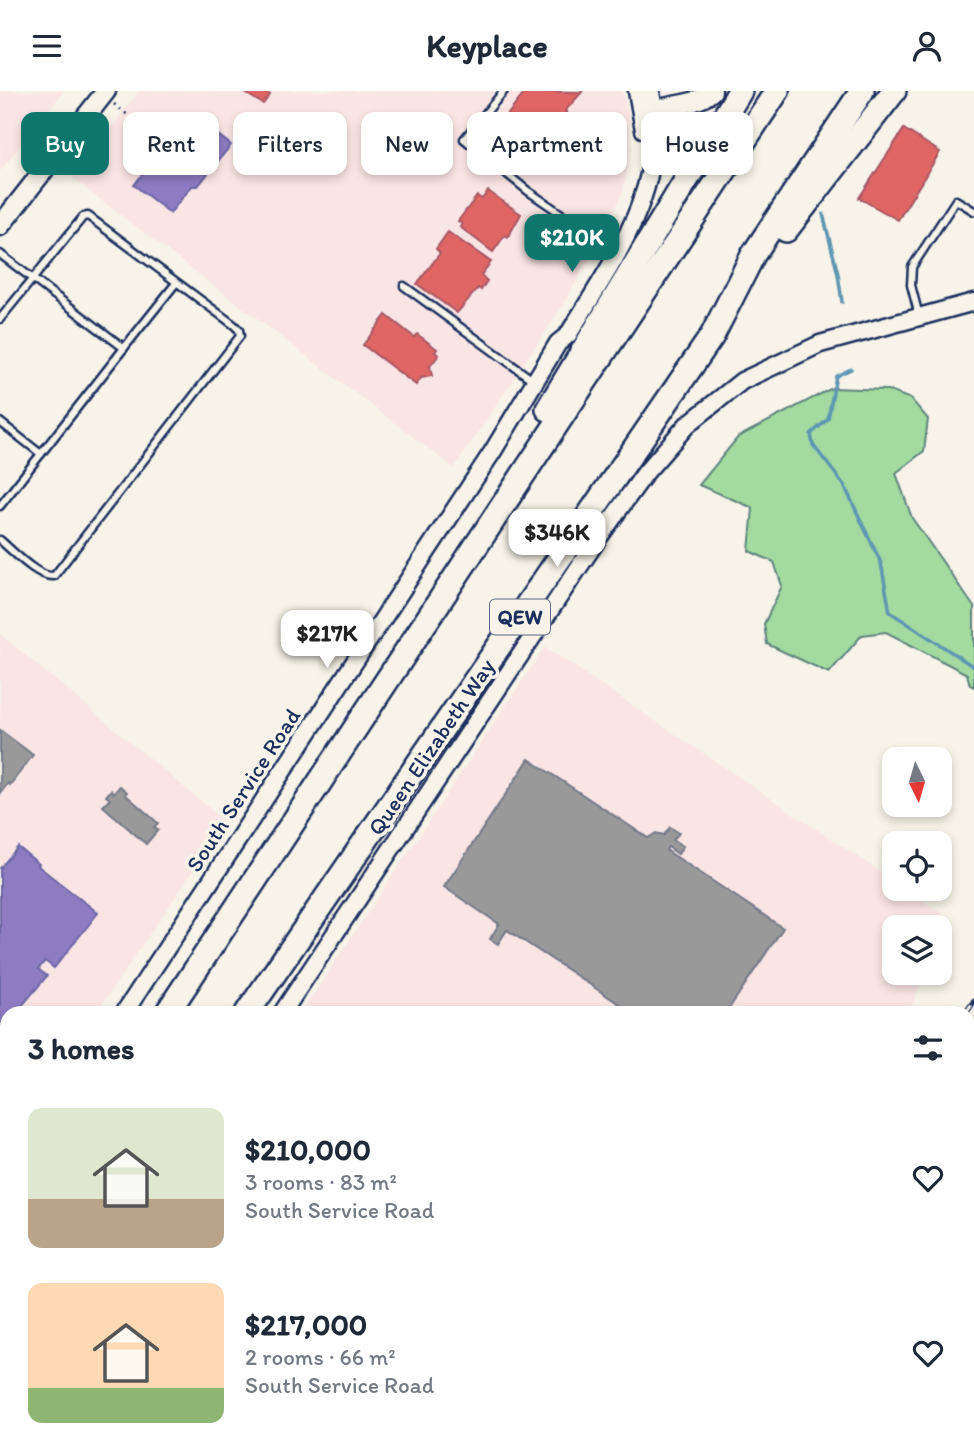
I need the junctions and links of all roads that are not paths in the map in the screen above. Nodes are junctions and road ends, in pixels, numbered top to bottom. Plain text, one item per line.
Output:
1 (504, 91) edge
2 (637, 91) edge
3 (651, 91) edge
4 (712, 91) edge
5 (740, 91) edge
6 (777, 91) edge
7 (862, 91) edge
8 (894, 91) edge
9 (104, 93) edge
10 (647, 112) edge
11 (648, 112) edge
12 (656, 112) edge
13 (650, 175) edge
14 (974, 211) edge
15 (0, 226) edge
16 (614, 249) junction
17 (0, 254) edge
18 (32, 278) junction
19 (176, 283) junction
20 (404, 286) dead end
21 (974, 302) edge
22 (919, 316) junction
23 (0, 319) edge
24 (712, 336) junction
25 (124, 348) junction
26 (535, 382) junction
27 (0, 422) edge
28 (41, 454) junction
29 (506, 497) junction
30 (0, 506) edge
31 (0, 540) edge
32 (129, 1006) edge
33 (172, 1006) edge
34 (252, 1006) edge
35 (287, 1006) edge

1 - 16 lane
2 - 10 street, South Service Road
3 - 11 street, South Service Road
4 - 12 main road
5 - 29 highway
6 - 29 highway
7 - 24 highway, Queen Elizabeth Way / QEW
8 - 24 highway
9 - 15 main road
13 - 16 street, South Service Road
14 - 22 lane
16 - 26 street, South Service Road
17 - 18 lane
18 - 19 lane
18 - 23 lane
18 - 25 lane
19 - 25 lane
19 - 31 lane
20 - 26 lane
21 - 22 street
22 - 35 street
24 - 34 highway, Queen Elizabeth Way / QEW
25 - 28 lane
26 - 32 street, South Service Road
27 - 28 lane
28 - 30 lane
29 - 33 highway

